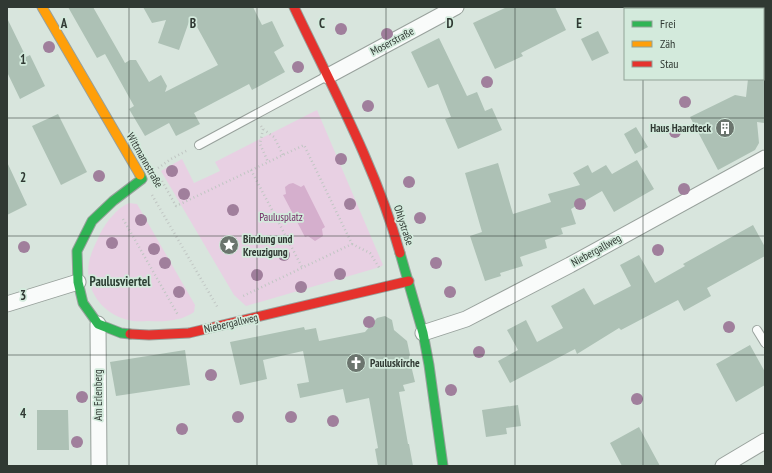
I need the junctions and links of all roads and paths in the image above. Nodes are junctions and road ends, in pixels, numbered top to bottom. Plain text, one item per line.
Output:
1 (42, 7) edge
2 (294, 7) edge
3 (456, 7) edge
4 (328, 76) junction
5 (263, 129) dead end
6 (274, 137) dead end
7 (199, 145) joint
8 (283, 155) junction
9 (765, 158) edge
10 (171, 159) dead end
11 (268, 162) junction
12 (251, 170) junction
13 (159, 176) dead end
14 (142, 179) junction
15 (113, 201) junction
16 (352, 244) junction
17 (302, 267) junction
18 (380, 267) dead end
19 (409, 281) junction
20 (78, 282) junction
21 (241, 297) dead end
22 (7, 304) edge
23 (180, 319) dead end
24 (98, 324) junction
25 (228, 324) junction
26 (757, 330) dead end
27 (423, 333) junction
28 (765, 342) edge
29 (765, 440) edge
30 (99, 466) edge
31 (443, 466) edge
32 (723, 466) edge

1 - 14 street, Wittmannstraße
2 - 4 street, Ohlystraße
3 - 4 street, Moserstraße
4 - 7 lane
4 - 19 street, Ohlystraße
5 - 11 path
6 - 8 path
7 - 10 path
8 - 11 path
8 - 16 path
9 - 27 street, Niebergallweg
11 - 12 path
12 - 13 path
12 - 17 path
14 - 15 street
14 - 25 path, Wittmannstraße
15 - 20 street
15 - 23 path
16 - 17 path
16 - 18 path
17 - 21 path
19 - 25 street, Niebergallweg
19 - 27 street, Ohlystraße
20 - 22 street
20 - 24 street
24 - 25 street, Niebergallweg
24 - 30 street, Am Erlenberg
26 - 28 lane
27 - 31 street, Ohlystraße
29 - 32 street

